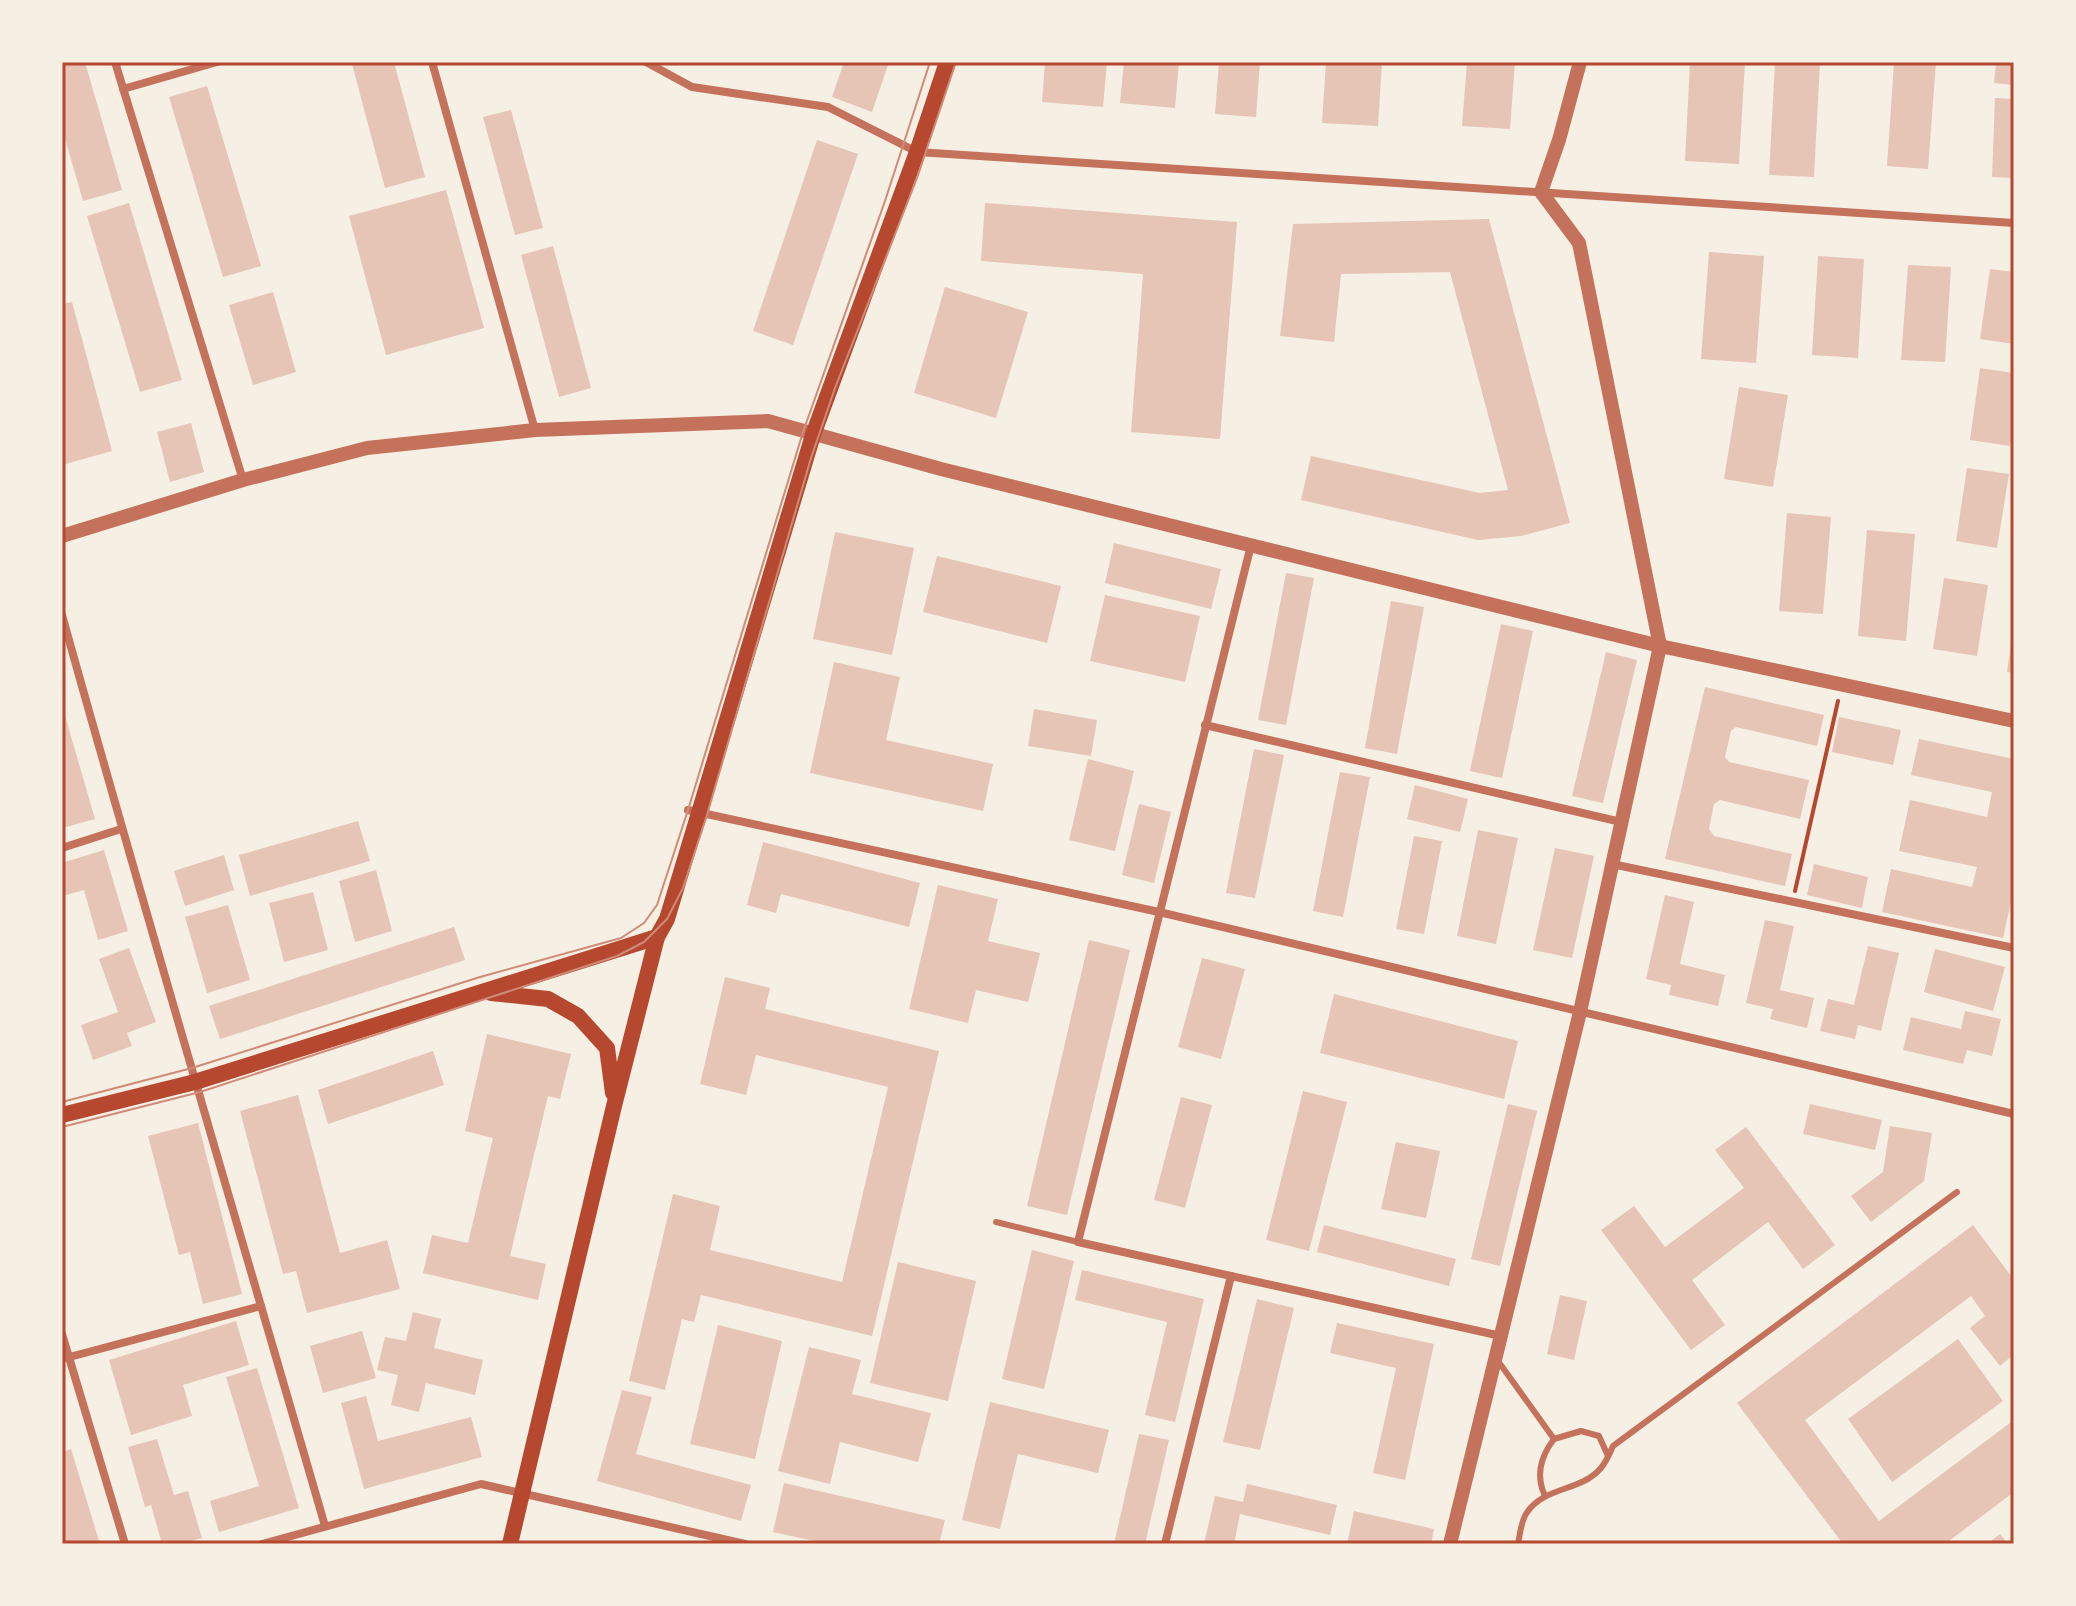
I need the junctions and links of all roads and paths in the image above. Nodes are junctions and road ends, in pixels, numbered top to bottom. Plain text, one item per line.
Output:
1 (115, 62) edge
2 (217, 62) edge
3 (432, 62) edge
4 (646, 62) edge
5 (947, 62) edge
6 (1580, 62) edge
7 (123, 89) junction
8 (917, 152) junction
9 (1541, 192) junction
10 (2014, 223) edge
11 (535, 430) junction
12 (813, 435) junction
13 (243, 480) junction
14 (62, 536) edge
15 (1251, 545) junction
16 (62, 615) edge
17 (1660, 646) junction
18 (1841, 684) junction
19 (2014, 721) edge
20 (1205, 725) junction
21 (694, 812) junction
22 (1621, 822) junction
23 (121, 829) junction
24 (62, 848) edge
25 (1612, 864) junction
26 (1793, 901) junction
27 (1159, 912) junction
28 (657, 937) junction
29 (2014, 948) edge
30 (486, 992) junction
31 (1580, 1012) junction
32 (195, 1082) junction
33 (614, 1106) junction
34 (2014, 1114) edge
35 (62, 1115) edge
36 (1957, 1192) dead end
37 (996, 1222) dead end
38 (1078, 1242) junction
39 (1231, 1276) junction
40 (261, 1306) junction
41 (62, 1334) edge
42 (1502, 1337) junction
43 (66, 1358) edge
44 (1496, 1358) junction
45 (1554, 1439) junction
46 (1608, 1456) junction
47 (522, 1494) junction
48 (1545, 1496) junction
49 (325, 1526) junction
50 (125, 1544) edge
51 (262, 1544) edge
52 (510, 1544) edge
53 (745, 1544) edge
54 (1165, 1544) edge
55 (1450, 1544) edge
56 (1518, 1544) edge

1 - 7 street
2 - 7 street
3 - 11 street
4 - 8 street
5 - 8 main road
6 - 9 street
7 - 13 street
8 - 9 street
8 - 12 main road
9 - 10 street
9 - 17 street
11 - 12 street
11 - 13 street
12 - 15 street
12 - 21 main road
13 - 14 street
15 - 17 street
15 - 20 street
16 - 23 street
17 - 18 street
17 - 22 street
18 - 19 street
18 - 26 path
20 - 22 street
20 - 27 street
21 - 27 street
21 - 28 main road
22 - 25 street
23 - 24 street
23 - 32 street
25 - 26 street
25 - 31 street
26 - 29 street
27 - 31 street
27 - 38 street
28 - 30 main road
28 - 33 main road
30 - 32 main road
30 - 33 main road
31 - 34 street
31 - 42 street
32 - 35 main road
32 - 40 street
33 - 47 main road
36 - 46 lane
37 - 38 lane
38 - 39 street
39 - 42 street
39 - 54 street
40 - 43 street
40 - 49 street
41 - 43 street
42 - 44 street
43 - 50 street
44 - 45 lane
44 - 55 street
45 - 46 lane
45 - 48 lane
46 - 48 lane
47 - 49 street
47 - 52 main road
47 - 53 street
48 - 56 lane
49 - 51 street

